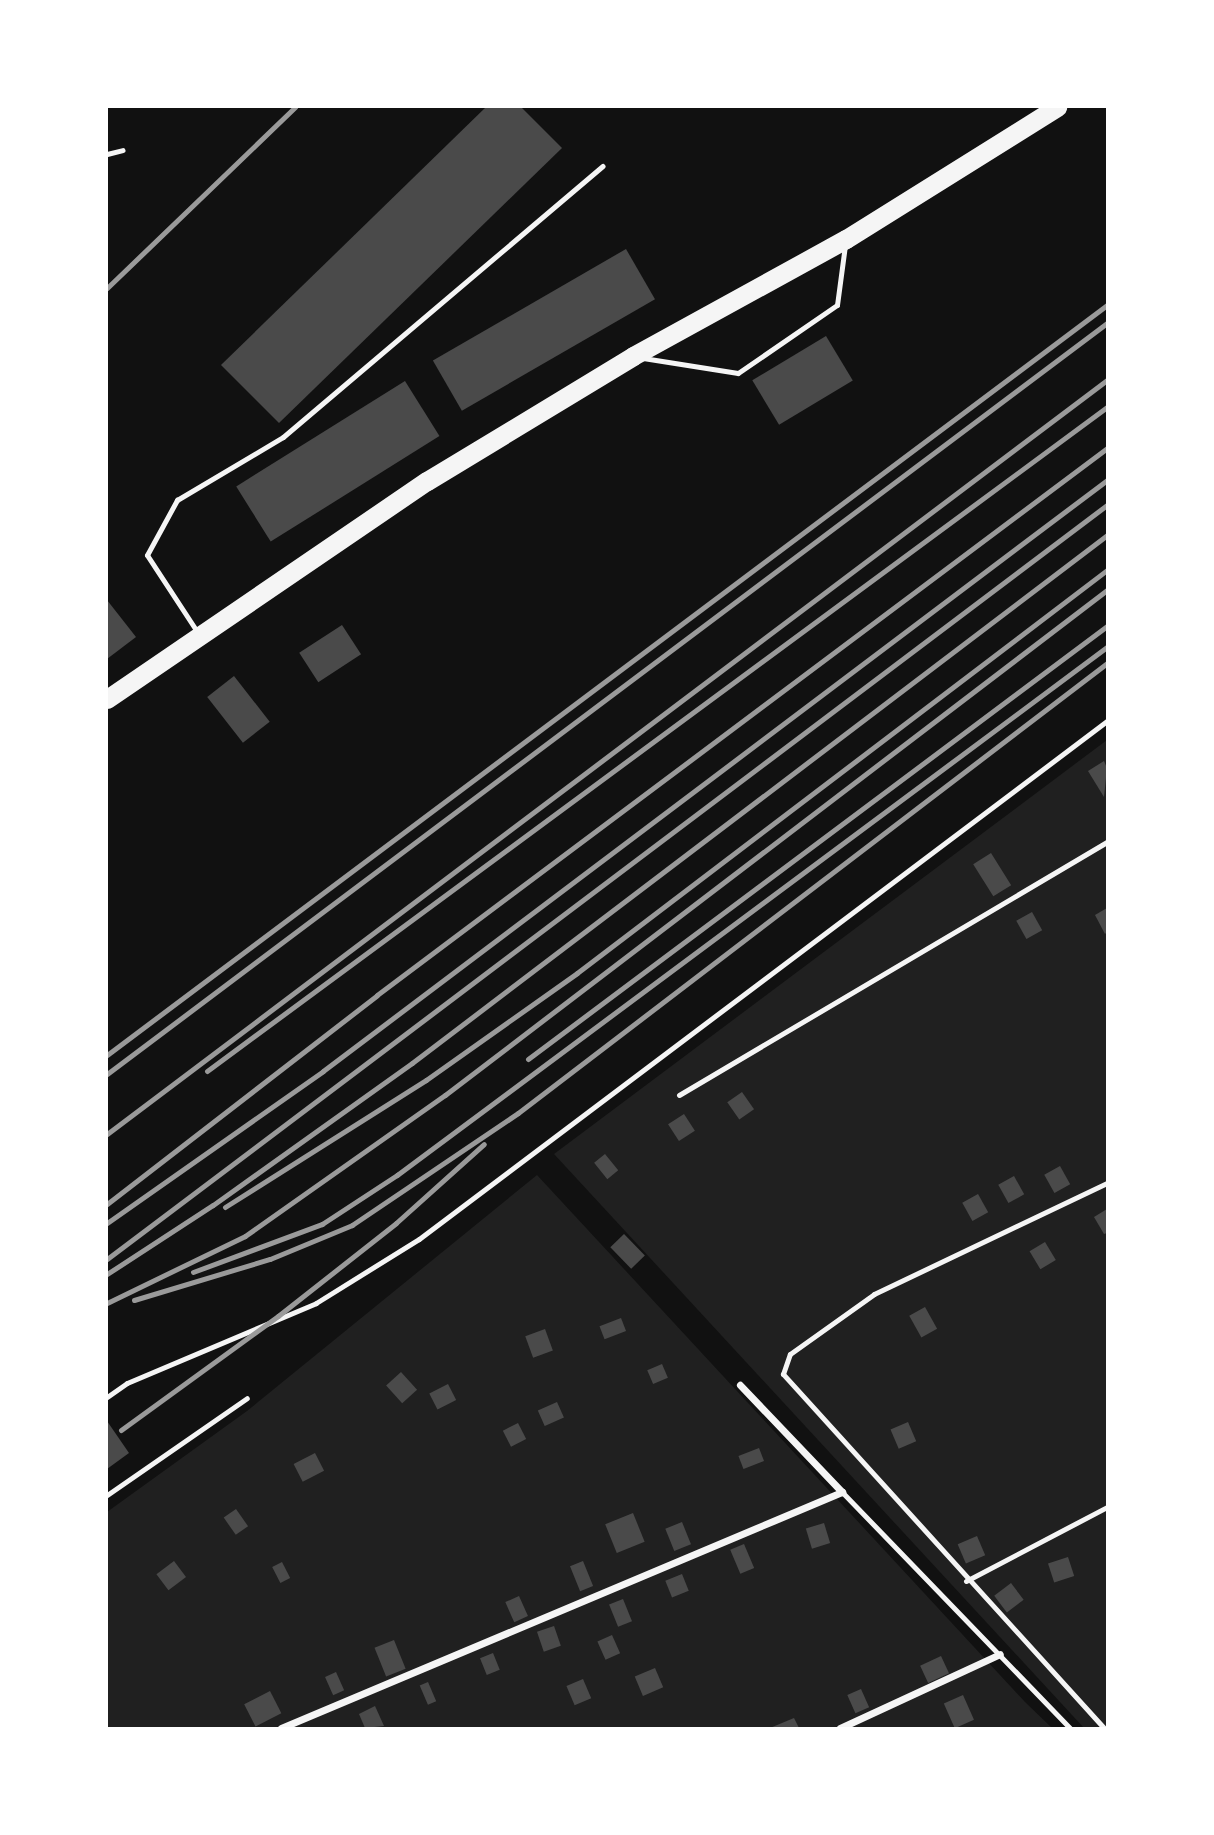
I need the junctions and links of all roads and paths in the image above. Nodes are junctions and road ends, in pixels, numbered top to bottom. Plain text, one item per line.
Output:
1 (1056, 107) edge
2 (123, 150) dead end
3 (107, 154) edge
4 (602, 166) dead end
5 (846, 239) junction
6 (633, 356) junction
7 (198, 633) junction
8 (107, 699) edge
9 (1107, 722) edge
10 (1107, 842) edge
11 (679, 1095) dead end
12 (1107, 1183) edge
13 (740, 1385) dead end
14 (107, 1397) edge
15 (247, 1398) dead end
16 (842, 1492) junction
17 (107, 1495) edge
18 (1107, 1507) edge
19 (966, 1581) junction
20 (1000, 1654) junction
21 (281, 1728) edge
22 (840, 1728) edge
23 (1070, 1728) edge
24 (1104, 1728) edge

1 - 5 highway
2 - 3 lane
4 - 7 lane
5 - 6 highway
5 - 6 lane
6 - 7 highway
7 - 8 highway
9 - 14 lane
10 - 11 lane
12 - 19 lane
13 - 16 street
15 - 17 lane
16 - 20 lane
16 - 21 street
18 - 19 lane
19 - 24 lane
20 - 22 street
20 - 23 lane

